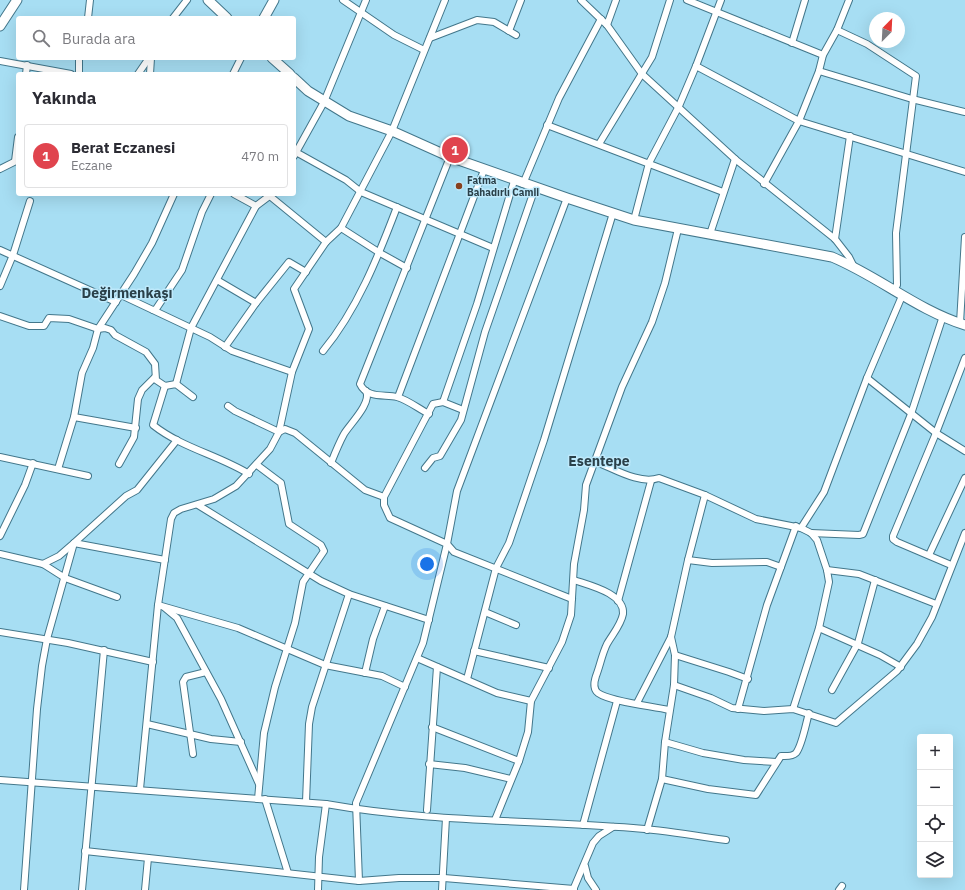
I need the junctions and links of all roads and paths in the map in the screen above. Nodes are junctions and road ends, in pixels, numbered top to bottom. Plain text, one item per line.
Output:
1 (17, 0) edge
2 (90, 0) edge
3 (178, 0) edge
4 (208, 0) edge
5 (274, 0) edge
6 (343, 0) edge
7 (366, 0) edge
8 (445, 0) edge
9 (521, 0) edge
10 (581, 0) edge
11 (616, 0) edge
12 (670, 0) edge
13 (687, 0) edge
14 (721, 0) edge
15 (805, 0) edge
16 (848, 0) edge
17 (186, 2) edge
18 (360, 12) junction
19 (717, 12) junction
20 (88, 16) edge
21 (175, 16) edge
22 (225, 16) edge
23 (265, 16) edge
24 (601, 19) junction
25 (607, 25) junction
26 (0, 26) edge
27 (837, 30) junction
28 (509, 31) junction
29 (516, 35) dead end
30 (430, 38) junction
31 (792, 42) junction
32 (424, 50) junction
33 (823, 55) junction
34 (79, 60) edge
35 (148, 60) edge
36 (150, 60) edge
37 (240, 60) edge
38 (274, 60) edge
39 (0, 61) edge
40 (27, 65) junction
41 (696, 66) junction
42 (819, 71) junction
43 (26, 72) edge
44 (61, 72) edge
45 (79, 72) edge
46 (140, 72) edge
47 (150, 72) edge
48 (234, 72) edge
49 (288, 72) edge
50 (642, 74) junction
51 (296, 80) edge
52 (912, 99) junction
53 (324, 102) junction
54 (679, 106) junction
55 (965, 112) edge
56 (799, 121) junction
57 (547, 125) junction
58 (392, 131) junction
59 (850, 136) junction
60 (599, 144) junction
61 (296, 151) edge
62 (296, 154) edge
63 (905, 155) junction
64 (450, 157) junction
65 (735, 159) junction
66 (16, 161) edge
67 (649, 163) junction
68 (0, 169) edge
69 (484, 170) junction
70 (965, 172) edge
71 (519, 182) junction
72 (764, 184) junction
73 (535, 188) junction
74 (361, 192) junction
75 (723, 192) junction
76 (173, 196) edge
77 (210, 196) edge
78 (238, 196) edge
79 (271, 196) edge
80 (273, 196) edge
81 (566, 198) junction
82 (30, 201) dead end
83 (256, 206) junction
84 (397, 207) junction
85 (613, 213) junction
86 (424, 219) junction
87 (634, 220) junction
88 (341, 228) junction
89 (678, 229) junction
90 (458, 234) junction
91 (710, 234) junction
92 (965, 237) edge
93 (835, 239) junction
94 (326, 242) junction
95 (493, 248) junction
96 (0, 250) edge
97 (380, 253) junction
98 (13, 255) junction
99 (853, 266) junction
100 (407, 268) junction
101 (306, 272) junction
102 (217, 280) junction
103 (0, 286) edge
104 (893, 291) junction
105 (121, 295) junction
106 (902, 296) junction
107 (116, 302) junction
108 (256, 303) junction
109 (152, 310) junction
110 (0, 316) edge
111 (943, 316) junction
112 (962, 324) edge
113 (191, 328) junction
114 (98, 329) junction
115 (225, 347) junction
116 (323, 351) dead end
117 (965, 358) edge
118 (292, 372) junction
119 (155, 378) junction
120 (868, 378) junction
121 (176, 384) junction
122 (165, 386) junction
123 (366, 392) junction
124 (193, 397) dead end
125 (398, 397) junction
126 (443, 402) junction
127 (228, 406) dead end
128 (463, 410) junction
129 (428, 414) junction
130 (911, 414) junction
131 (74, 417) junction
132 (136, 428) junction
133 (279, 432) junction
134 (936, 433) junction
135 (177, 440) junction
136 (965, 451) edge
137 (0, 457) edge
138 (594, 461) junction
139 (33, 463) junction
140 (331, 463) junction
141 (119, 464) dead end
142 (257, 464) junction
143 (425, 468) dead end
144 (58, 469) junction
145 (249, 474) junction
146 (88, 476) dead end
147 (965, 478) edge
148 (651, 481) junction
149 (705, 495) junction
150 (384, 497) junction
151 (198, 505) junction
152 (798, 527) junction
153 (812, 533) junction
154 (965, 533) edge
155 (0, 536) edge
156 (74, 543) junction
157 (447, 544) junction
158 (0, 554) edge
159 (930, 555) junction
160 (165, 560) junction
161 (688, 560) junction
162 (43, 564) junction
163 (951, 565) junction
164 (781, 567) junction
165 (496, 568) junction
166 (827, 570) junction
167 (309, 573) junction
168 (65, 578) junction
169 (574, 580) junction
170 (875, 580) junction
171 (349, 594) junction
172 (117, 597) dead end
173 (572, 599) junction
174 (618, 601) junction
175 (936, 604) junction
176 (161, 606) junction
177 (385, 606) junction
178 (485, 612) junction
179 (429, 620) junction
180 (516, 625) dead end
181 (819, 628) junction
182 (0, 632) edge
183 (671, 637) junction
184 (47, 639) junction
185 (856, 645) junction
186 (288, 648) junction
187 (104, 650) junction
188 (474, 651) junction
189 (675, 655) junction
190 (417, 658) junction
191 (153, 662) junction
192 (325, 665) junction
193 (900, 666) junction
194 (437, 667) junction
195 (549, 668) junction
196 (206, 672) junction
197 (365, 673) junction
198 (467, 679) junction
199 (748, 680) junction
200 (674, 685) junction
201 (405, 687) junction
202 (832, 690) dead end
203 (531, 700) junction
204 (617, 701) junction
205 (637, 703) junction
206 (738, 709) junction
207 (792, 709) junction
208 (669, 710) junction
209 (808, 713) junction
210 (146, 724) junction
211 (432, 727) junction
212 (192, 734) junction
213 (241, 742) junction
214 (665, 742) junction
215 (193, 754) dead end
216 (519, 761) junction
217 (776, 762) junction
218 (429, 764) junction
219 (511, 779) junction
220 (662, 779) junction
221 (0, 780) edge
222 (31, 783) junction
223 (259, 785) junction
224 (90, 788) junction
225 (140, 789) junction
226 (258, 798) junction
227 (265, 799) junction
228 (306, 802) junction
229 (326, 804) junction
230 (355, 809) junction
231 (427, 810) dead end
232 (446, 818) junction
233 (495, 820) junction
234 (583, 825) junction
235 (613, 827) junction
236 (647, 830) junction
237 (726, 840) dead end
238 (85, 851) junction
239 (148, 858) junction
240 (585, 866) junction
241 (288, 873) junction
242 (318, 876) junction
243 (444, 878) junction
244 (359, 881) junction
245 (574, 889) edge
246 (24, 890) edge
247 (82, 890) edge
248 (145, 890) edge
249 (318, 890) edge
250 (442, 890) edge
251 (596, 890) edge

1 - 26 main road
2 - 20 street
3 - 17 street
4 - 22 main road
5 - 23 main road
6 - 18 street
7 - 18 street
8 - 30 street
9 - 28 street
10 - 24 street
11 - 25 street
12 - 50 street
13 - 19 street
14 - 19 street
15 - 31 street
16 - 27 street
17 - 21 street
18 - 32 street
18 - 53 street
19 - 31 street
19 - 41 street
24 - 25 street
24 - 57 street
25 - 50 street
27 - 33 street
27 - 52 street
28 - 29 street
28 - 30 street
30 - 32 street
31 - 33 street
32 - 58 street
33 - 42 street
34 - 45 street
35 - 46 street
36 - 47 street
37 - 48 street
38 - 49 main road
39 - 40 street
40 - 43 street
40 - 44 street
41 - 54 street
41 - 56 street
42 - 52 street
42 - 56 street
50 - 54 street
50 - 60 street
51 - 53 main road
52 - 55 street
52 - 63 street
53 - 58 main road
53 - 61 street
54 - 65 street
54 - 67 street
56 - 59 street
56 - 72 street
57 - 60 street
57 - 71 street
58 - 64 main road
58 - 74 street
59 - 63 street
59 - 93 street
60 - 67 street
62 - 74 street
63 - 70 street
63 - 104 street
64 - 69 main road
64 - 86 street
65 - 72 street
65 - 75 street
66 - 68 street
67 - 75 street
67 - 87 street
69 - 71 main road
69 - 90 street
71 - 73 main road
71 - 95 street
72 - 93 street
73 - 81 main road
73 - 128 street
74 - 84 street
74 - 88 street
75 - 91 street
76 - 105 street
77 - 109 street
78 - 83 street
79 - 83 street
80 - 94 street
81 - 85 main road
81 - 157 street
82 - 98 street
83 - 102 street
84 - 86 street
84 - 97 street
85 - 87 main road
85 - 165 street
86 - 90 street
86 - 100 street
87 - 89 main road
88 - 94 street
88 - 97 street
89 - 91 main road
89 - 138 street
90 - 95 street
90 - 125 street
91 - 99 main road
92 - 112 street
93 - 99 street
94 - 101 street
95 - 126 street
96 - 98 street
97 - 100 street
97 - 116 street
98 - 103 street
98 - 107 street
99 - 104 main road
100 - 123 street
101 - 108 street
101 - 118 street
102 - 108 street
102 - 113 street
104 - 106 main road
105 - 107 street
105 - 109 street
106 - 111 main road
106 - 120 street
107 - 114 street
108 - 115 street
109 - 113 street
110 - 114 street
111 - 112 main road
111 - 130 street
113 - 115 street
113 - 121 street
114 - 119 street
114 - 131 street
115 - 118 street
117 - 134 street
118 - 133 street
119 - 122 street
119 - 132 street
120 - 130 street
120 - 152 street
121 - 122 street
121 - 124 street
122 - 135 street
123 - 125 street
123 - 140 street
125 - 129 street
126 - 128 street
126 - 129 street
127 - 133 street
128 - 143 street
129 - 150 street
130 - 134 street
130 - 153 street
131 - 132 street
131 - 144 street
132 - 141 street
133 - 140 street
133 - 142 street
134 - 136 street
134 - 159 street
135 - 145 street
135 - 156 street
137 - 139 street
138 - 148 street
138 - 169 street
139 - 144 street
139 - 155 street
140 - 150 street
142 - 145 street
142 - 167 street
144 - 146 street
145 - 151 street
147 - 159 street
148 - 149 street
148 - 174 street
149 - 152 street
149 - 161 street
150 - 157 street
151 - 160 street
151 - 167 street
152 - 153 street
152 - 164 street
153 - 166 street
154 - 163 street
156 - 160 street
156 - 162 street
156 - 168 street
157 - 165 street
157 - 179 street
158 - 162 street
159 - 163 street
160 - 176 street
161 - 164 street
161 - 183 street
162 - 168 street
163 - 175 street
164 - 199 street
165 - 173 street
165 - 178 street
166 - 170 street
166 - 181 street
167 - 171 street
167 - 186 street
168 - 172 street
168 - 184 street
169 - 173 street
169 - 174 street
170 - 175 street
170 - 185 street
171 - 177 street
171 - 192 street
173 - 195 street
174 - 204 street
175 - 193 street
176 - 186 street
176 - 191 street
176 - 196 street
177 - 179 street
177 - 197 street
178 - 180 street
178 - 188 street
179 - 190 street
181 - 185 street
181 - 207 street
182 - 184 street
183 - 189 street
183 - 205 street
184 - 187 street
184 - 222 street
185 - 193 street
185 - 202 street
186 - 192 street
186 - 223 street
187 - 191 street
187 - 224 street
188 - 195 street
188 - 198 street
189 - 199 street
189 - 200 street
190 - 194 street
190 - 201 street
191 - 210 street
192 - 197 street
192 - 228 street
193 - 209 street
194 - 198 street
194 - 211 street
195 - 203 street
196 - 212 street
196 - 213 street
197 - 201 street
198 - 203 street
199 - 206 street
200 - 206 street
200 - 208 street
201 - 230 street
203 - 216 street
204 - 205 street
204 - 234 street
205 - 208 street
206 - 207 street
207 - 209 street
208 - 214 street
209 - 217 street
210 - 212 street
210 - 225 street
211 - 216 street
211 - 218 street
212 - 213 street
212 - 215 street
213 - 223 street
214 - 217 street
214 - 220 street
216 - 219 street
217 - 220 street
218 - 219 street
218 - 231 street
219 - 233 street
220 - 236 street
221 - 222 street
222 - 224 street
222 - 246 street
223 - 226 street
224 - 225 street
224 - 238 street
225 - 226 street
226 - 227 street
227 - 228 street
227 - 241 street
228 - 229 street
229 - 230 street
229 - 242 street
230 - 232 street
230 - 244 street
232 - 233 street
232 - 243 street
233 - 234 street
234 - 235 street
235 - 236 street
235 - 240 street
236 - 237 street
238 - 239 street
238 - 247 street
239 - 241 street
239 - 248 street
240 - 245 street
240 - 251 street
241 - 242 street
242 - 244 street
242 - 249 street
243 - 244 street
243 - 245 street
243 - 250 street

